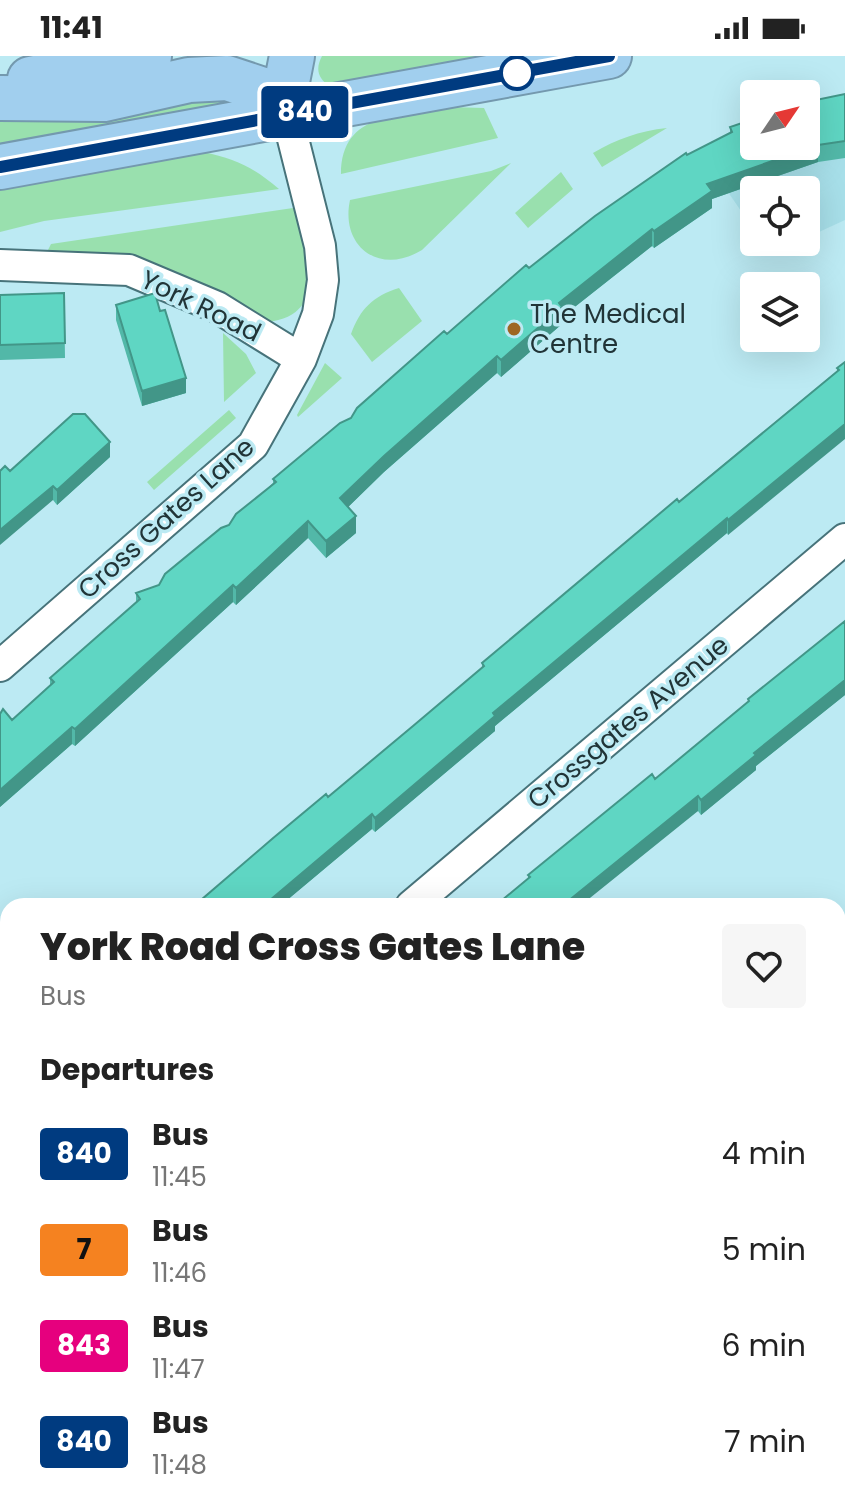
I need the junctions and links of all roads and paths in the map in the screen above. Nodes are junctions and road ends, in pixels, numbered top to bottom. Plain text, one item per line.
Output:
1 (149, 56) edge
2 (609, 56) edge
3 (0, 84) edge
4 (288, 90) edge
5 (0, 98) edge
6 (0, 167) edge
7 (0, 265) edge
8 (301, 359) junction
9 (845, 539) edge
10 (0, 666) edge
11 (420, 898) edge

1 - 3 highway
2 - 4 highway
4 - 5 highway
4 - 6 highway
4 - 8 street, Cross Gates Lane
7 - 8 street, York Road
8 - 10 street, Cross Gates Lane
9 - 11 street, Crossgates Avenue

